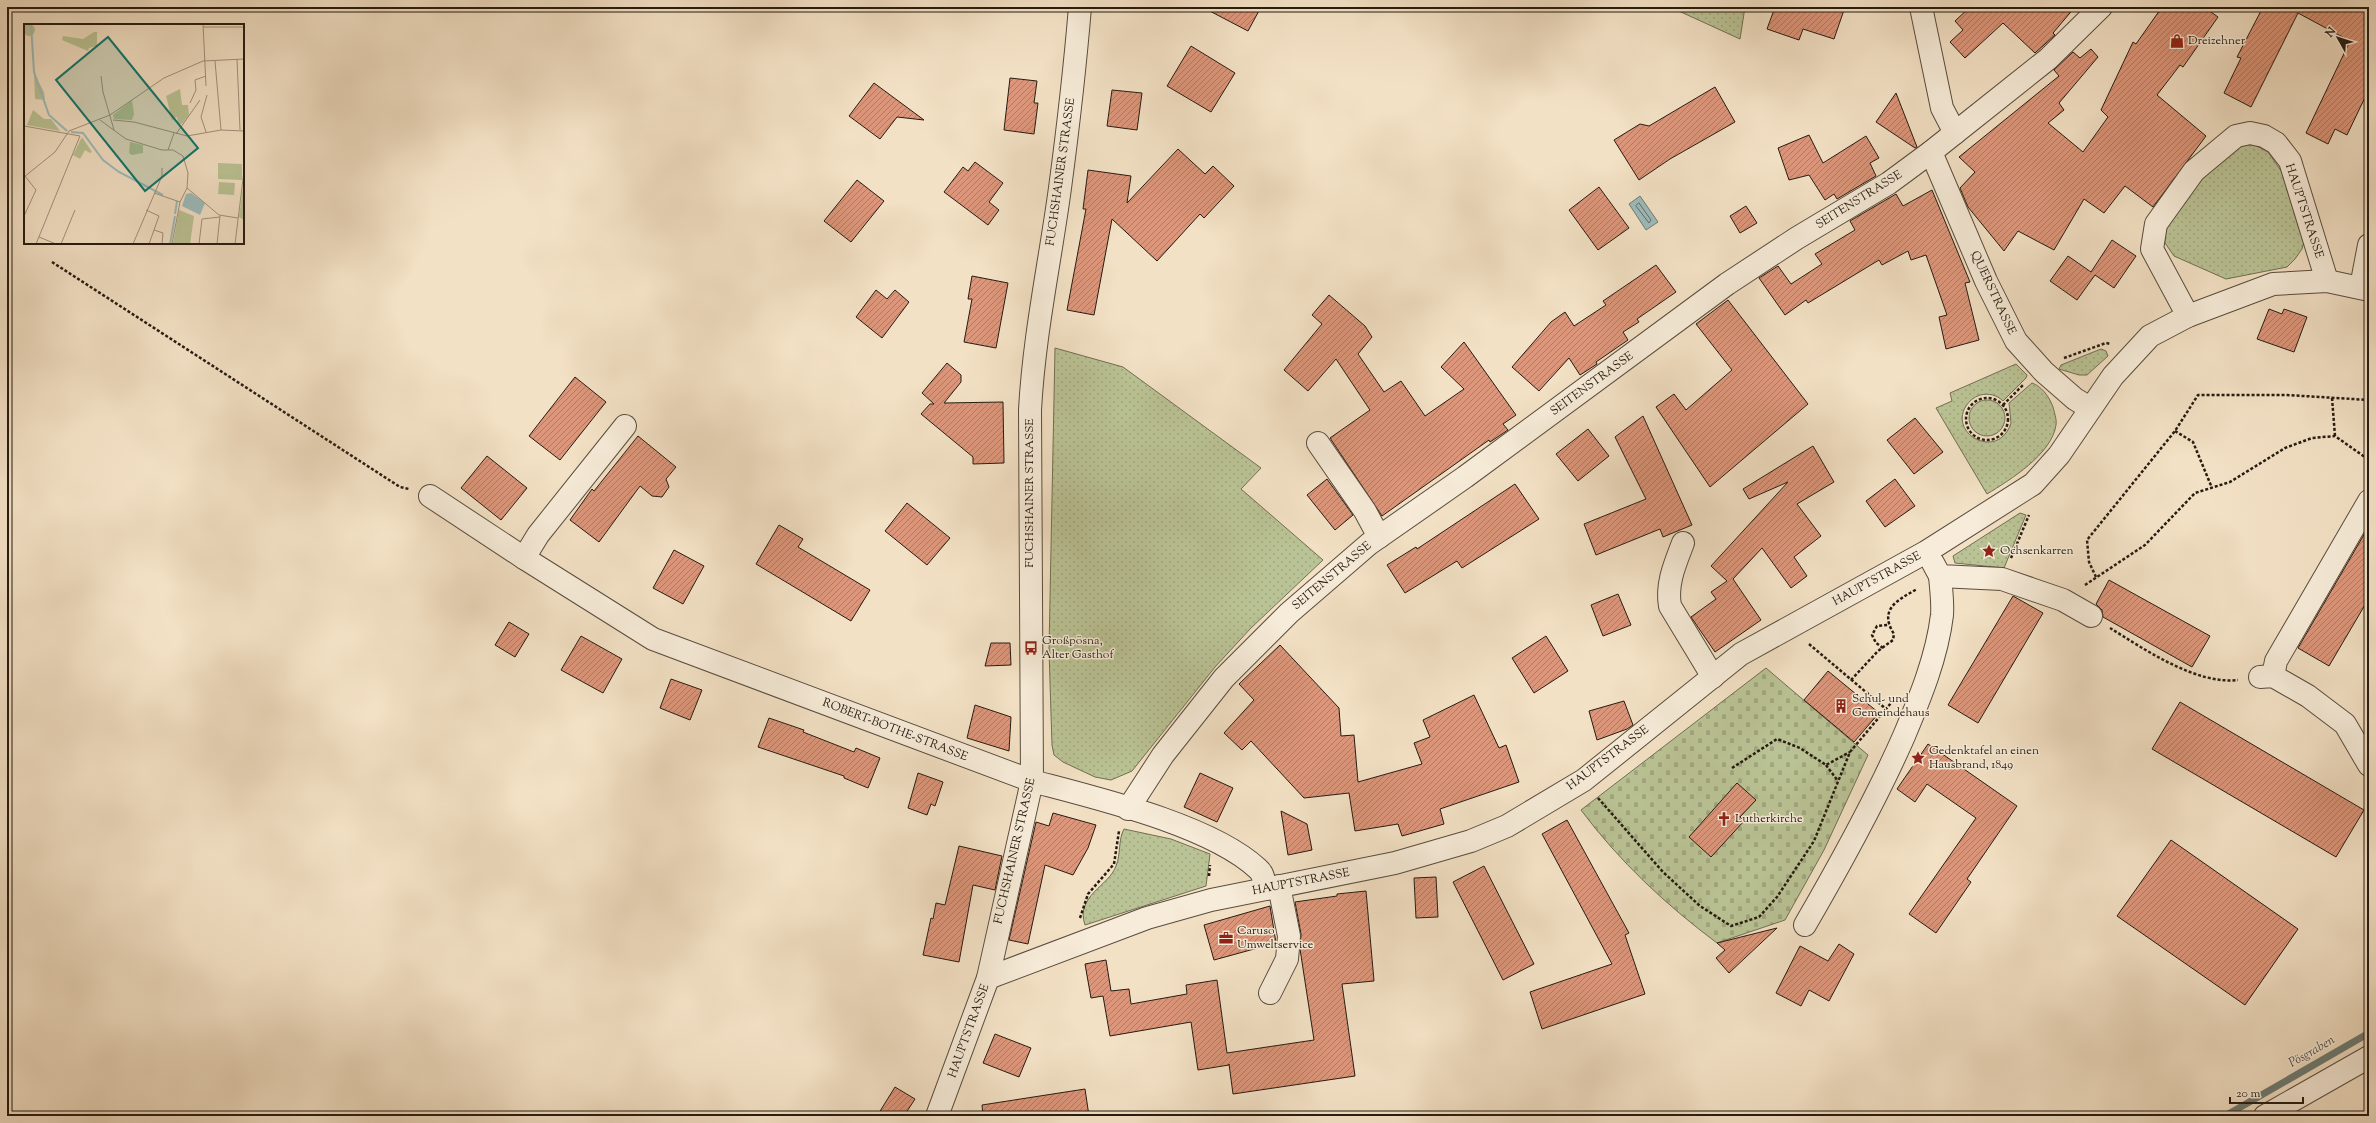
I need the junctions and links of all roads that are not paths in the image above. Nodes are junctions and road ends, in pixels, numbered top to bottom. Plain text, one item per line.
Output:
1 (1080, 7) edge
2 (1921, 7) edge
3 (2101, 7) edge
4 (1955, 133) junction
5 (1931, 152) junction
6 (2369, 245) edge
7 (2327, 281) junction
8 (2365, 288) edge
9 (2188, 316) junction
10 (2090, 408) junction
11 (626, 426) dead end
12 (1318, 443) dead end
13 (430, 496) road end
14 (2369, 501) edge
15 (1379, 537) junction
16 (1683, 543) dead end
17 (1926, 552) junction
18 (524, 558) junction
19 (1940, 576) junction
20 (2090, 616) road end
21 (1712, 677) junction
22 (2369, 765) edge
23 (1032, 781) junction
24 (1128, 809) junction
25 (1272, 888) junction
26 (1805, 925) dead end
27 (988, 978) junction
28 (1270, 993) dead end
29 (2369, 1057) edge
30 (937, 1116) edge
31 (2265, 1116) edge

1 - 23 street, FUCHSHAINER STRASSE
2 - 4 street
3 - 4 street, SEITENSTRASSE
4 - 5 street, SEITENSTRASSE
5 - 10 street, QUERSTRASSE
5 - 15 street, SEITENSTRASSE
6 - 8 street
7 - 8 street, HAUPTSTRASSE
7 - 9 street, HAUPTSTRASSE
7 - 9 street, HAUPTSTRASSE
9 - 10 street, HAUPTSTRASSE
10 - 17 street, HAUPTSTRASSE
11 - 18 street
12 - 15 street
13 - 18 street, ROBERT-BOTHE-STRASSE
14 - 22 street
15 - 24 street, SEITENSTRASSE
16 - 21 street
17 - 19 street
17 - 21 street, HAUPTSTRASSE
18 - 23 street, ROBERT-BOTHE-STRASSE
19 - 20 street
19 - 26 street
21 - 25 street, HAUPTSTRASSE
23 - 24 street, ROBERT-BOTHE-STRASSE
23 - 27 street, FUCHSHAINER STRASSE
24 - 25 street, ROBERT-BOTHE-STRASSE
25 - 27 street, HAUPTSTRASSE
25 - 28 street, ROBERT-BOTHE-STRASSE
27 - 30 street, HAUPTSTRASSE
29 - 31 street

